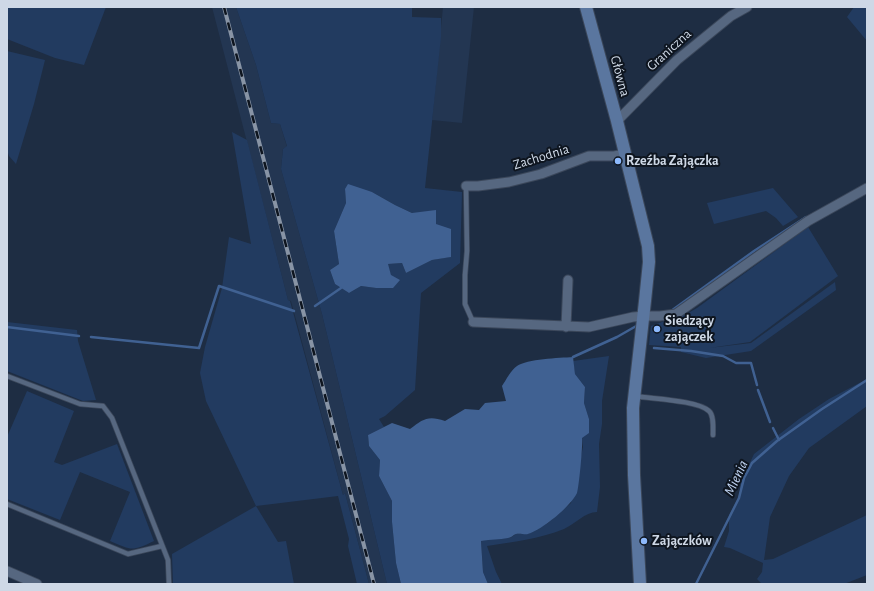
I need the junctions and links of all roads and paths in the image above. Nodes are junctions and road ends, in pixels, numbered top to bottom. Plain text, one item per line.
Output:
1 (586, 7) edge
2 (746, 7) edge
3 (617, 121) junction
4 (625, 154) junction
5 (466, 186) joint
6 (867, 188) edge
7 (568, 280) dead end
8 (644, 316) junction
9 (473, 322) joint
10 (566, 327) junction
11 (7, 376) edge
12 (635, 396) junction
13 (713, 435) dead end
14 (7, 504) edge
15 (162, 546) junction
16 (7, 571) edge
17 (37, 584) edge
18 (169, 584) edge
19 (640, 584) edge

1 - 3 main road, Główna
2 - 3 street, Graniczna
3 - 4 main road, Główna
4 - 5 street, Zachodnia
4 - 8 main road, Główna
5 - 9 lane
6 - 8 street
7 - 10 street
8 - 10 street
8 - 12 main road, Główna
9 - 10 street
11 - 15 lane
12 - 13 lane
12 - 19 main road, Główna
14 - 15 lane
15 - 18 lane
16 - 17 street

